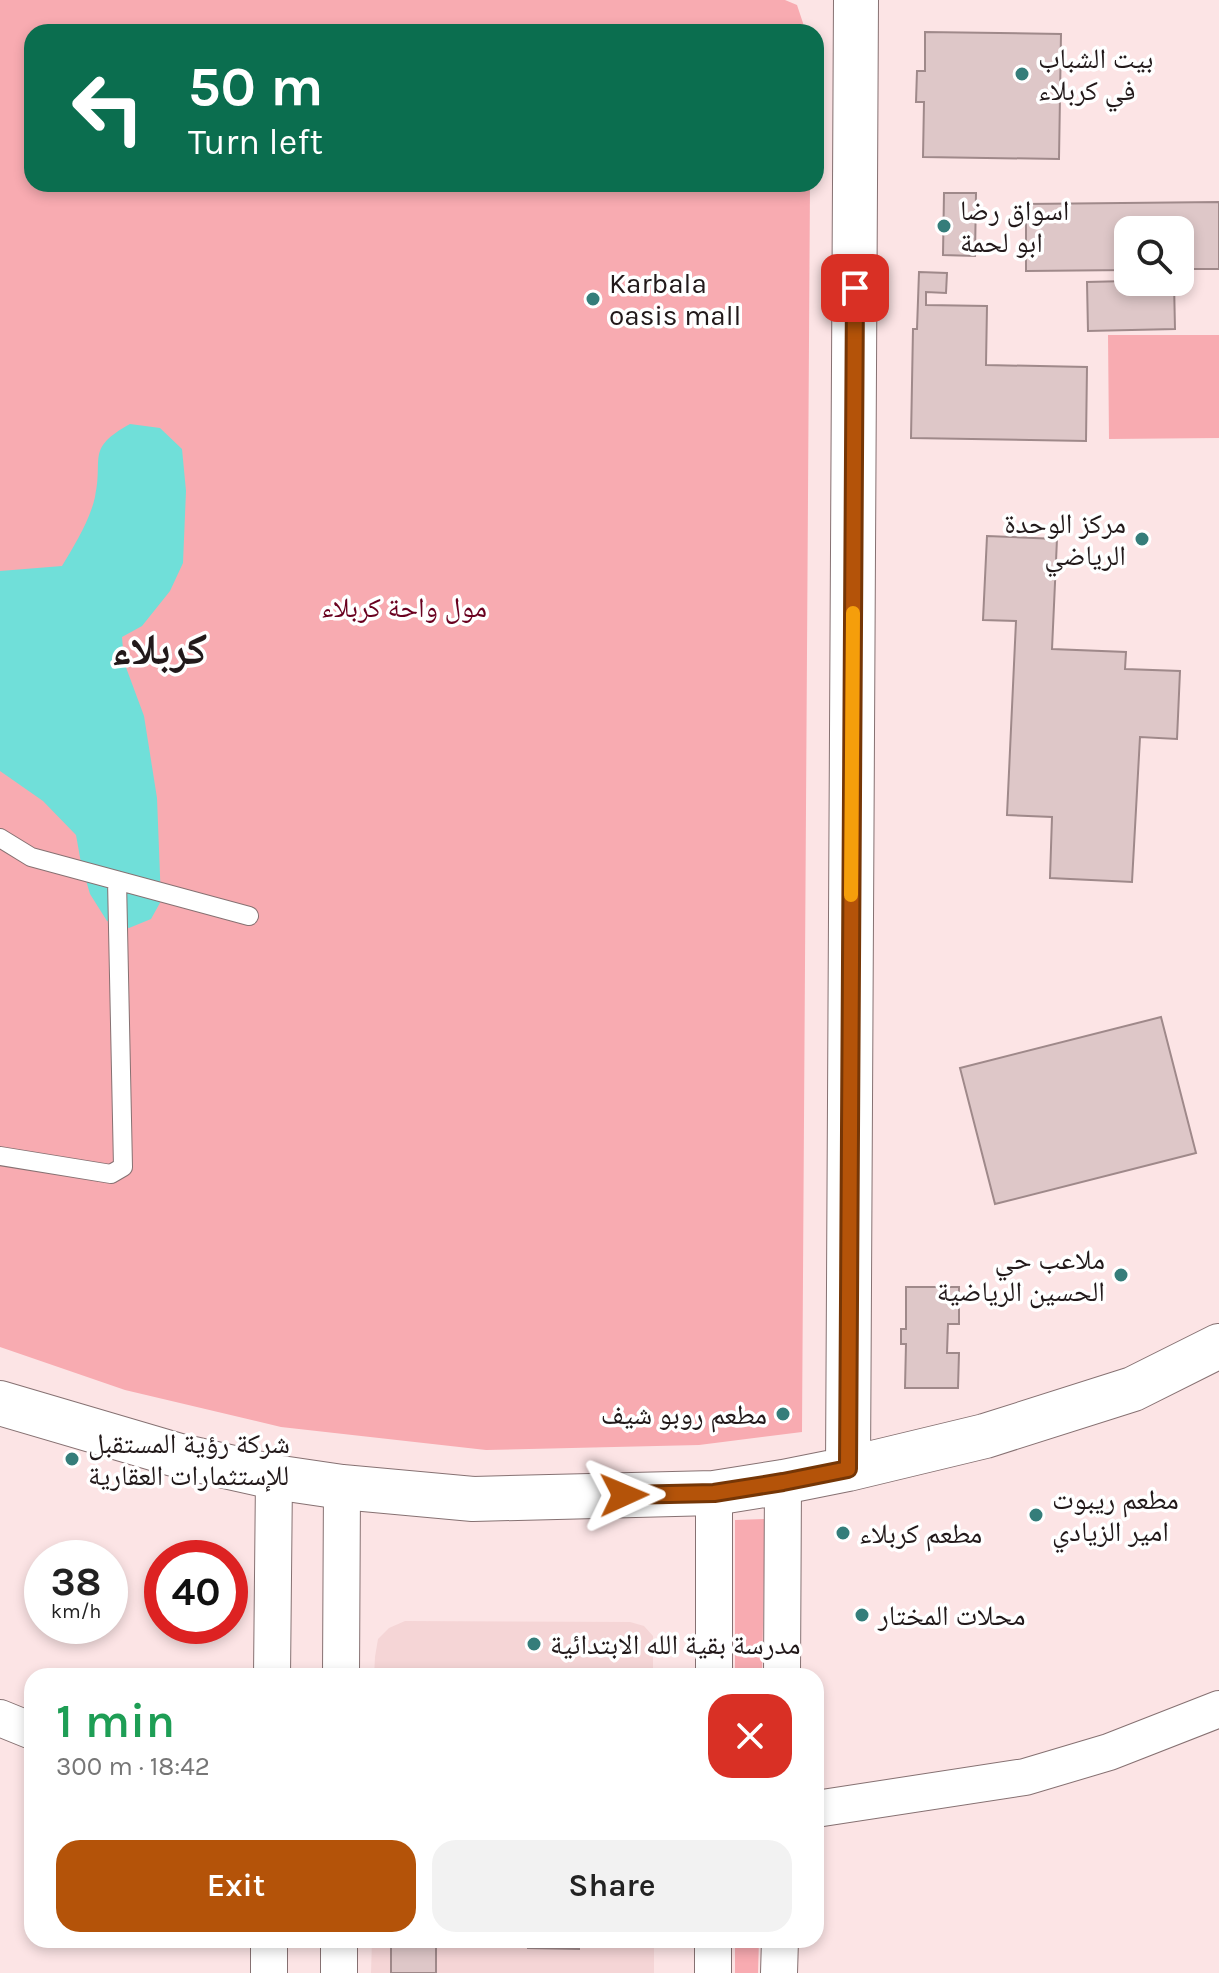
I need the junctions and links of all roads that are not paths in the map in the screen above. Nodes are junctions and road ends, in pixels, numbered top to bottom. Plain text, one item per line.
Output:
1 (856, 0) edge
2 (0, 838) edge
3 (117, 880) junction
4 (249, 916) dead end
5 (0, 1156) edge
6 (1219, 1346) edge
7 (0, 1403) edge
8 (848, 1469) junction
9 (274, 1477) junction
10 (783, 1482) junction
11 (342, 1487) junction
12 (714, 1493) junction
13 (272, 1668) edge
14 (341, 1668) edge
15 (714, 1668) edge
16 (782, 1668) edge
17 (1219, 1709) edge
18 (0, 1718) edge
19 (24, 1728) edge
20 (824, 1808) edge
21 (269, 1948) edge
22 (339, 1948) edge
23 (713, 1948) edge
24 (780, 1948) edge
25 (269, 1973) edge
26 (339, 1973) edge
27 (713, 1973) edge
28 (779, 1973) edge

1 - 8 street
2 - 3 lane
3 - 4 lane
3 - 5 lane
6 - 8 street
7 - 9 street
8 - 10 street
9 - 11 street
9 - 13 street
10 - 12 street
10 - 16 street
11 - 12 street
11 - 14 street
12 - 15 street
17 - 20 street
18 - 19 street
21 - 25 street
22 - 26 street
23 - 27 street
24 - 28 street

